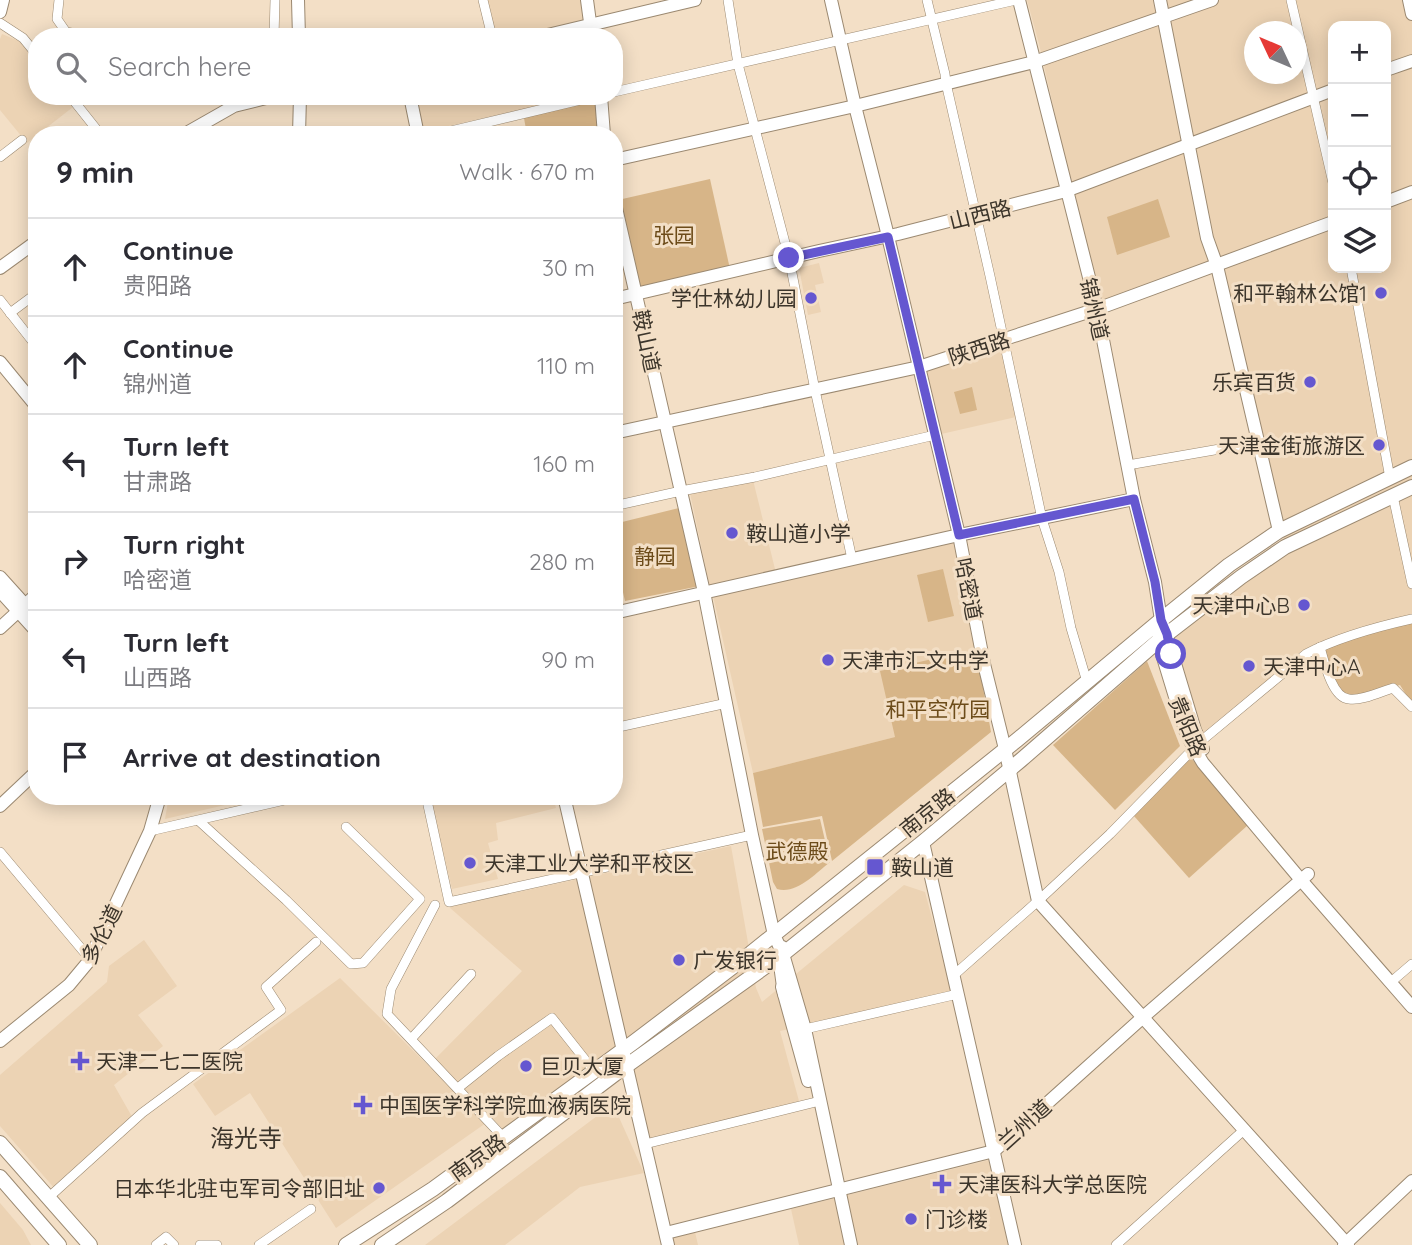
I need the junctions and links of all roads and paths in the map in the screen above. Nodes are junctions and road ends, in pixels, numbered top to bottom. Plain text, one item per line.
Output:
1 (3, 0) edge
2 (60, 0) edge
3 (275, 0) edge
4 (298, 0) edge
5 (483, 0) edge
6 (587, 0) edge
7 (695, 0) edge
8 (728, 0) edge
9 (831, 0) edge
10 (927, 0) edge
11 (1018, 0) edge
12 (1160, 0) edge
13 (1212, 0) edge
14 (1291, 0) edge
15 (1409, 0) edge
16 (0, 12) edge
17 (1412, 14) edge
18 (1164, 16) junction
19 (933, 20) junction
20 (0, 23) edge
21 (63, 28) edge
22 (274, 28) edge
23 (299, 28) edge
24 (490, 28) edge
25 (591, 28) edge
26 (601, 28) edge
27 (23, 38) junction
28 (28, 39) edge
29 (840, 40) junction
30 (28, 44) edge
31 (1412, 61) edge
32 (1034, 62) junction
33 (738, 64) junction
34 (1391, 68) edge
35 (946, 83) junction
36 (623, 90) edge
37 (1328, 92) edge
38 (1313, 97) junction
39 (77, 105) edge
40 (224, 105) edge
41 (300, 105) edge
42 (412, 105) edge
43 (561, 105) edge
44 (600, 105) edge
45 (855, 106) junction
46 (94, 126) edge
47 (195, 126) edge
48 (299, 126) edge
49 (416, 126) edge
50 (472, 126) edge
51 (603, 126) edge
52 (754, 128) junction
53 (22, 140) dead end
54 (1188, 146) junction
55 (0, 157) edge
56 (623, 158) edge
57 (1328, 162) edge
58 (1066, 191) junction
59 (1412, 192) edge
60 (1391, 200) edge
61 (975, 215) junction
62 (1328, 224) edge
63 (623, 236) edge
64 (888, 237) junction
65 (28, 248) edge
66 (789, 258) junction
67 (1217, 266) junction
68 (0, 268) edge
69 (1352, 273) edge
70 (637, 294) junction
71 (623, 297) edge
72 (0, 300) edge
73 (28, 300) edge
74 (1097, 309) junction
75 (10, 313) junction
76 (28, 336) edge
77 (1004, 340) junction
78 (0, 362) edge
79 (919, 367) junction
80 (815, 390) junction
81 (28, 396) edge
82 (665, 422) junction
83 (623, 431) edge
84 (935, 435) junction
85 (1260, 442) junction
86 (830, 459) junction
87 (1128, 465) junction
88 (1412, 467) edge
89 (1390, 478) junction
90 (1412, 487) edge
91 (681, 491) junction
92 (1393, 496) junction
93 (1134, 499) junction
94 (623, 504) edge
95 (1042, 519) junction
96 (1279, 531) junction
97 (959, 535) junction
98 (852, 559) junction
99 (0, 577) edge
100 (1412, 584) edge
101 (0, 591) edge
102 (704, 592) junction
103 (28, 602) edge
104 (22, 608) junction
105 (623, 611) edge
106 (28, 612) edge
107 (28, 618) edge
108 (1412, 619) edge
109 (1161, 620) junction
110 (0, 628) edge
111 (1163, 638) junction
112 (1320, 647) junction
113 (1087, 682) junction
114 (727, 703) junction
115 (1412, 707) edge
116 (623, 726) edge
117 (1197, 745) junction
118 (1005, 749) junction
119 (1009, 770) junction
120 (28, 780) edge
121 (157, 805) edge
122 (265, 805) edge
123 (428, 805) edge
124 (566, 805) edge
125 (0, 806) edge
126 (199, 821) junction
127 (346, 827) dead end
128 (150, 831) junction
129 (752, 835) junction
130 (923, 842) junction
131 (0, 852) edge
132 (582, 874) junction
133 (1305, 877) junction
134 (1038, 901) junction
135 (435, 905) dead end
136 (795, 919) junction
137 (811, 932) junction
138 (774, 935) junction
139 (316, 942) dead end
140 (780, 955) junction
141 (90, 958) junction
142 (1412, 964) edge
143 (471, 974) dead end
144 (954, 975) junction
145 (790, 977) junction
146 (1394, 980) junction
147 (741, 984) junction
148 (785, 994) junction
149 (958, 994) junction
150 (1412, 995) edge
151 (1412, 1007) edge
152 (1142, 1018) junction
153 (805, 1029) junction
154 (411, 1039) junction
155 (0, 1041) edge
156 (623, 1050) junction
157 (627, 1066) junction
158 (594, 1071) junction
159 (458, 1088) junction
160 (816, 1102) junction
161 (1245, 1129) junction
162 (504, 1138) junction
163 (0, 1143) edge
164 (645, 1144) junction
165 (994, 1151) junction
166 (1412, 1181) edge
167 (3, 1185) edge
168 (836, 1191) junction
169 (48, 1198) junction
170 (311, 1209) dead end
171 (667, 1239) edge
172 (55, 1241) edge
173 (1346, 1244) edge
174 (90, 1245) edge
175 (156, 1245) edge
176 (174, 1245) edge
177 (200, 1245) edge
178 (217, 1245) edge
179 (259, 1245) edge
180 (346, 1245) edge
181 (382, 1245) edge
182 (845, 1245) edge
183 (850, 1245) edge
184 (1015, 1245) edge
185 (1116, 1245) edge

1 - 16 street
2 - 21 street
3 - 22 street
4 - 23 street
5 - 24 street
6 - 25 street
7 - 26 street
8 - 33 street
9 - 29 street, 哈密道
10 - 19 street
11 - 19 street
11 - 32 street, 锦州道
12 - 18 street
13 - 18 street
14 - 38 street
15 - 17 street
18 - 32 street
18 - 54 street
19 - 29 street
19 - 35 street
20 - 27 street
27 - 28 street
27 - 30 street
29 - 33 street
29 - 45 street, 哈密道
31 - 34 street
32 - 35 street
32 - 58 street, 锦州道
33 - 36 street
33 - 52 street
35 - 45 street
35 - 61 street
37 - 38 street, 山西路
38 - 54 street, 山西路
38 - 57 street
39 - 46 street
40 - 47 street
41 - 48 street
42 - 49 street
43 - 50 street
44 - 51 street
45 - 52 street
45 - 64 street, 哈密道
52 - 56 street
52 - 66 street
53 - 55 street
54 - 58 street, 山西路
54 - 67 street
58 - 61 street, 山西路
58 - 74 street, 锦州道
59 - 60 street
61 - 64 street, 山西路
61 - 77 street
62 - 67 street, 陕西路
63 - 70 street, 鞍山道
64 - 66 street, 山西路
64 - 79 street, 哈密道
65 - 68 street
66 - 70 street, 山西路
66 - 80 street
67 - 74 street, 陕西路
67 - 85 street
69 - 89 street
70 - 71 street, 山西路
70 - 82 street, 鞍山道
72 - 75 street
73 - 75 street
74 - 77 street, 陕西路
74 - 87 street, 锦州道
75 - 76 street
77 - 79 street, 陕西路
77 - 95 street
78 - 81 street
79 - 80 street, 陕西路
79 - 84 street, 哈密道
80 - 82 street, 陕西路
80 - 86 street
82 - 83 street, 陕西路
82 - 91 street, 鞍山道
84 - 86 street
84 - 97 street, 哈密道
85 - 87 street
85 - 96 street
86 - 91 street
86 - 98 street
87 - 93 street, 锦州道
88 - 89 main road, 南京路
89 - 96 main road, 南京路
90 - 92 main road, 南京路
91 - 94 street
91 - 102 street, 鞍山道
92 - 100 street
92 - 111 main road, 南京路
93 - 95 street
93 - 109 street, 锦州道
95 - 97 street
95 - 113 street
96 - 109 main road, 南京路
97 - 98 street
97 - 118 street, 哈密道
98 - 102 street
99 - 104 street
101 - 104 street
102 - 105 street
102 - 114 street, 鞍山道
103 - 104 street
104 - 106 street
104 - 107 street
104 - 110 street
108 - 112 street
109 - 111 street, 贵阳路
109 - 113 main road, 南京路
111 - 117 street, 贵阳路
111 - 119 main road, 南京路
112 - 115 street
112 - 117 street
113 - 118 main road, 南京路
114 - 116 street
114 - 129 street, 鞍山道
117 - 133 street, 贵阳路
117 - 134 street
118 - 119 street, 哈密道
118 - 136 main road, 南京路
119 - 130 main road, 南京路
119 - 134 street, 哈密道
120 - 125 street
121 - 128 street, 多伦道
122 - 126 street
123 - 132 street
124 - 132 street
126 - 127 street
126 - 128 street
128 - 141 street, 多伦道
129 - 132 street
129 - 138 street, 鞍山道
130 - 137 main road, 南京路
130 - 144 street
131 - 141 street
132 - 156 street
133 - 146 street, 贵阳路
133 - 152 street, 兰州道
134 - 144 street
134 - 152 street
135 - 154 street
136 - 138 main road, 南京路
136 - 140 main road
137 - 140 main road, 南京路
137 - 145 street
138 - 140 street, 鞍山道
138 - 156 main road, 南京路
139 - 169 street
140 - 145 street, 鞍山道
140 - 147 main road, 南京路
140 - 148 main road
141 - 155 street, 多伦道
142 - 146 street
143 - 154 street
144 - 149 street
145 - 153 street, 鞍山道
146 - 150 street, 贵阳路
146 - 151 street, 贵阳路
147 - 148 main road
147 - 157 main road, 南京路
148 - 160 street, 鞍山道
149 - 153 street
149 - 165 street
152 - 161 street
152 - 165 street, 兰州道
153 - 160 street, 鞍山道
154 - 159 street
156 - 157 street
156 - 158 main road, 南京路
157 - 164 street
157 - 181 main road, 南京路
158 - 159 street
158 - 162 main road, 南京路
159 - 162 street
160 - 164 street
160 - 168 street, 鞍山道
161 - 173 street
161 - 185 street
162 - 180 main road, 南京路
163 - 169 main road
164 - 171 street
165 - 168 street, 兰州道
165 - 184 street
166 - 173 street
167 - 172 main road
168 - 171 street, 兰州道
168 - 182 street, 鞍山道
168 - 183 street, 鞍山道
169 - 174 main road
170 - 179 street
175 - 176 street
177 - 178 street

